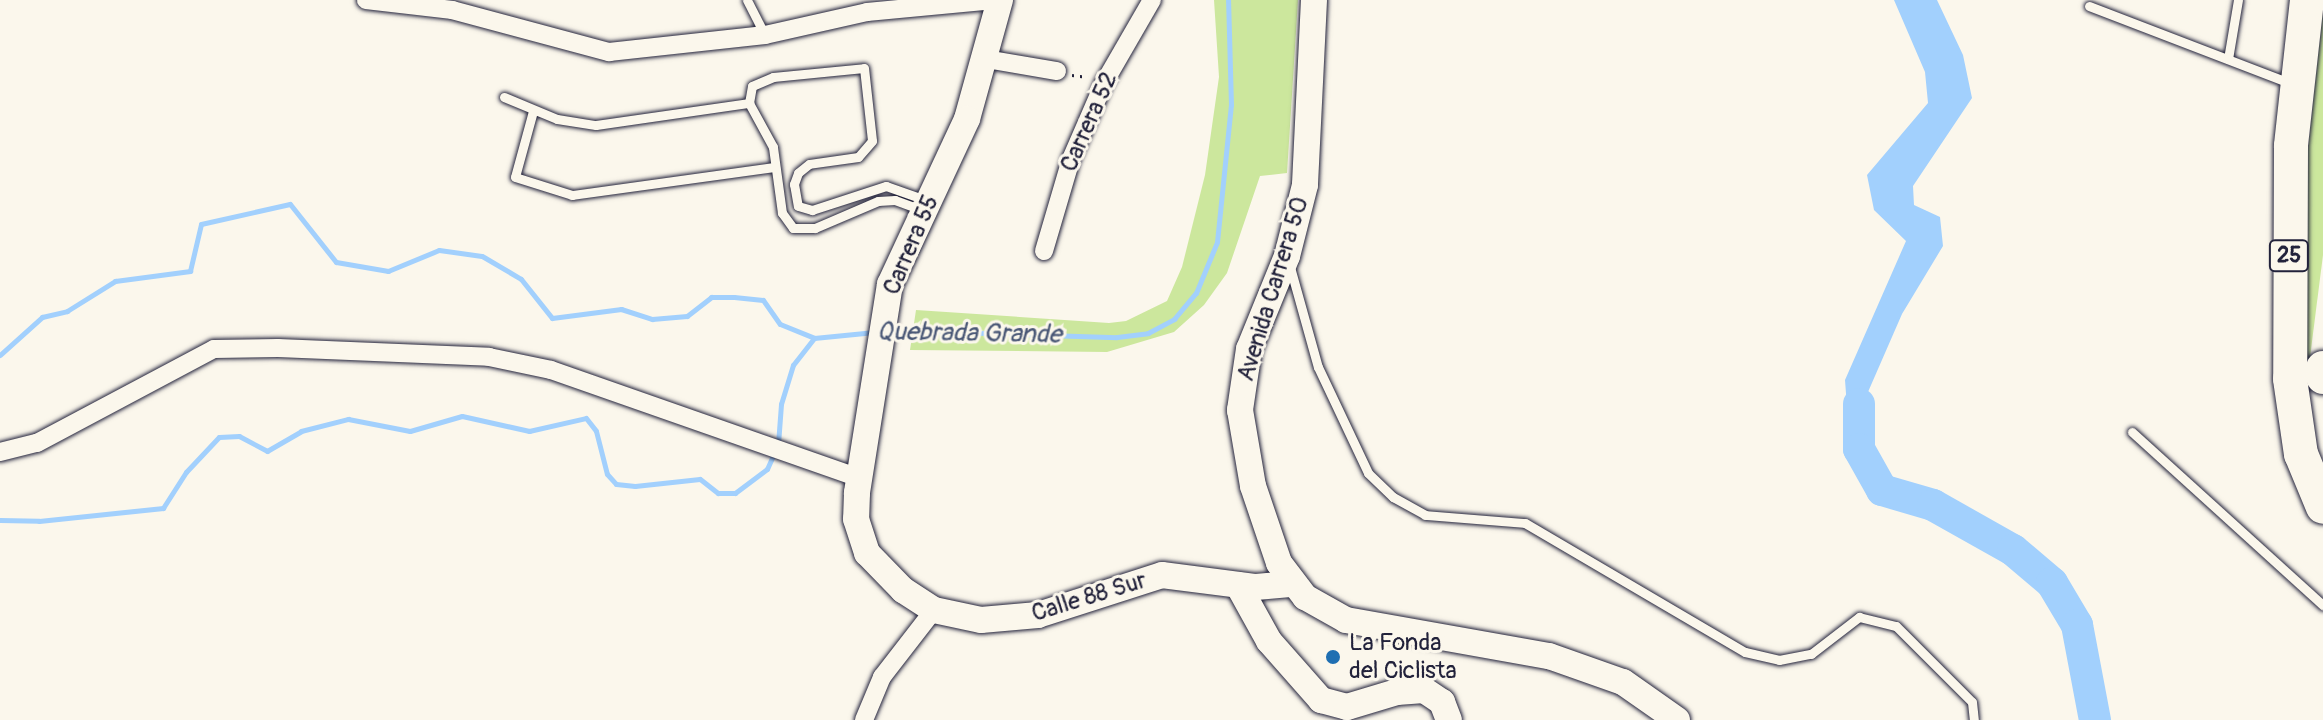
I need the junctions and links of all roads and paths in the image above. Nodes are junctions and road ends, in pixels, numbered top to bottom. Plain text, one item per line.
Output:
1 (366, 0) edge
2 (747, 0) edge
3 (997, 0) edge
4 (1152, 0) edge
5 (1314, 0) edge
6 (2238, 0) edge
7 (2307, 0) edge
8 (453, 5) edge
9 (2089, 6) dead end
10 (765, 35) junction
11 (986, 59) junction
12 (2228, 59) junction
13 (1057, 71) dead end
14 (2295, 85) junction
15 (504, 97) dead end
16 (749, 103) junction
17 (533, 111) junction
18 (775, 167) junction
19 (927, 206) junction
20 (1044, 251) dead end
21 (1287, 256) junction
22 (2323, 368) edge
23 (2323, 377) edge
24 (2132, 432) dead end
25 (0, 452) edge
26 (859, 478) junction
27 (2323, 507) edge
28 (1293, 584) junction
29 (1238, 585) junction
30 (2323, 605) edge
31 (934, 610) junction
32 (864, 720) edge
33 (1449, 720) edge
34 (1677, 720) edge
35 (1974, 720) edge

1 - 8 street
2 - 10 lane
3 - 10 street
3 - 11 street, Carrera 55
4 - 20 street, Carrera 52
5 - 21 street, Avenida Carrera 50
6 - 12 lane
7 - 14 highway, 25
8 - 10 street
9 - 12 lane
11 - 13 street
11 - 19 street, Carrera 55
12 - 14 lane
14 - 27 highway, 25
15 - 17 lane
16 - 17 lane
16 - 18 lane
16 - 19 lane
17 - 18 lane
18 - 19 lane
19 - 26 street, Carrera 55
21 - 28 street, Avenida Carrera 50
21 - 35 lane
22 - 23 highway
24 - 30 lane
25 - 26 street
26 - 31 street, Carrera 55
28 - 29 street, Calle 88 Sur
28 - 34 street, Avenida Carrera 50
29 - 31 street, Calle 88 Sur
29 - 33 street
31 - 32 street

